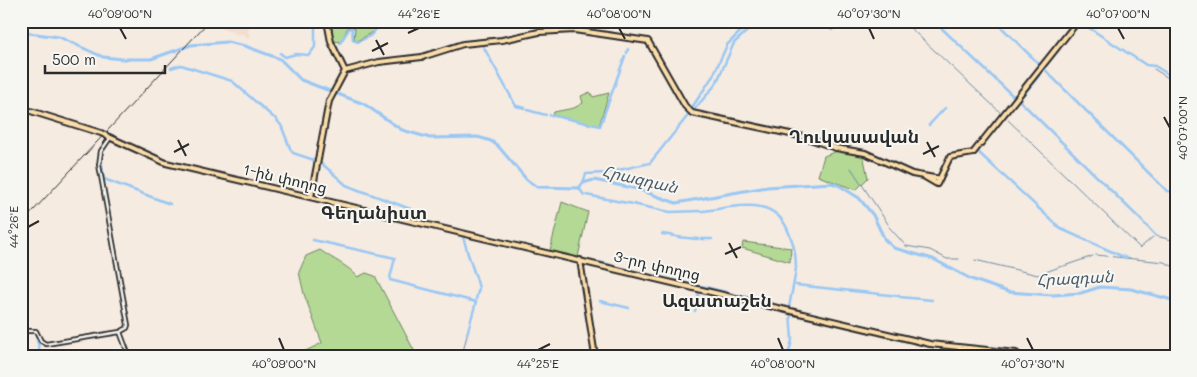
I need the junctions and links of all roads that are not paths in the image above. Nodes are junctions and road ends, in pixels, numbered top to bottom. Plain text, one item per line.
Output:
1 (327, 21) edge
2 (1078, 21) edge
3 (345, 71) junction
4 (21, 108) edge
5 (109, 137) junction
6 (924, 176) junction
7 (940, 179) junction
8 (311, 197) junction
9 (579, 260) junction
10 (21, 331) edge
11 (120, 332) junction
12 (129, 356) edge
13 (595, 356) edge
14 (1020, 356) edge

1 - 3 main road
2 - 7 main road
3 - 6 main road
3 - 8 main road
4 - 5 main road, 1-ին փողոց, bridge
5 - 8 main road, 1-ին փողոց
5 - 11 street
6 - 7 main road
6 - 7 main road
8 - 9 main road, 1-ին փողոց
9 - 13 main road
9 - 14 main road, 3-րդ փողոց
10 - 11 street
11 - 12 street

